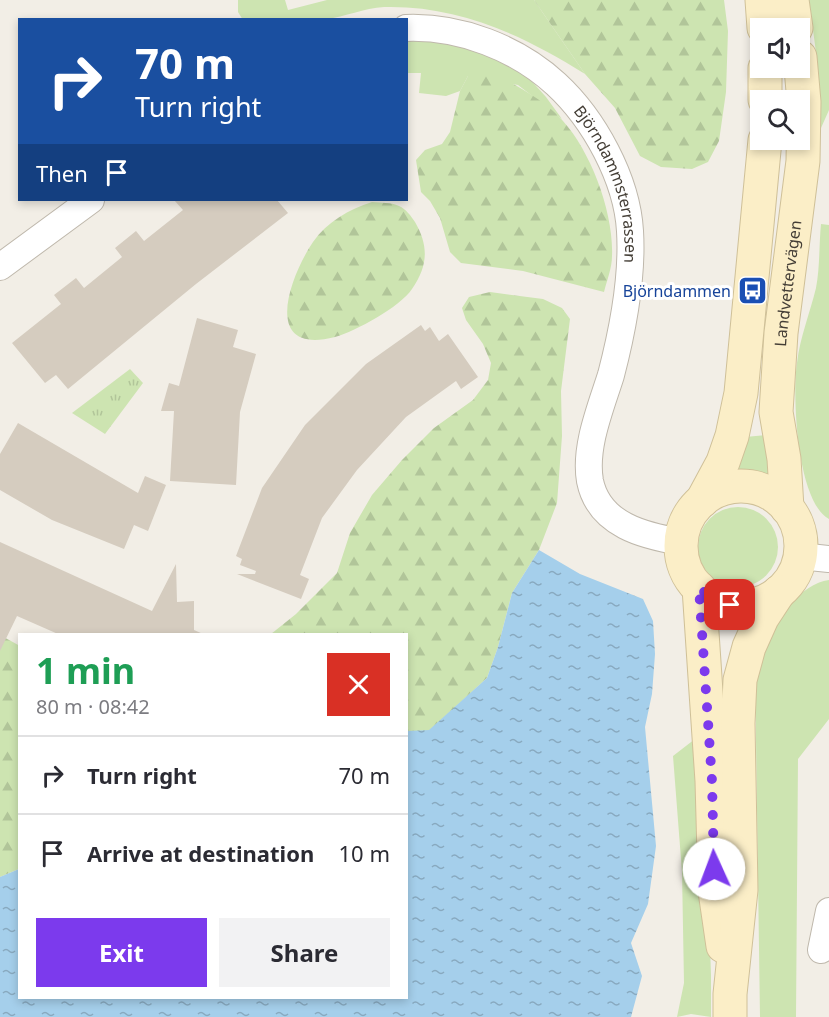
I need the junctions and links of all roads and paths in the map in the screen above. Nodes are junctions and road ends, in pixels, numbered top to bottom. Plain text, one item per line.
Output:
1 (762, 0) edge
2 (792, 0) edge
3 (763, 18) edge
4 (795, 18) edge
5 (408, 28) edge
6 (802, 78) edge
7 (764, 150) edge
8 (90, 201) edge
9 (0, 267) edge
10 (702, 501) junction
11 (787, 508) junction
12 (682, 542) junction
13 (815, 557) edge
14 (699, 588) junction
15 (780, 592) junction
16 (829, 911) edge
17 (822, 950) dead end
18 (730, 1006) edge

1 - 3 street
2 - 4 street
5 - 12 street, Björndammsterrassen
6 - 11 street, Landvettervägen
7 - 10 street, Landvettervägen
8 - 9 street
10 - 11 street
10 - 12 street
11 - 13 street
12 - 14 street
13 - 15 street
14 - 15 street
14 - 18 street
15 - 18 street
16 - 17 street

